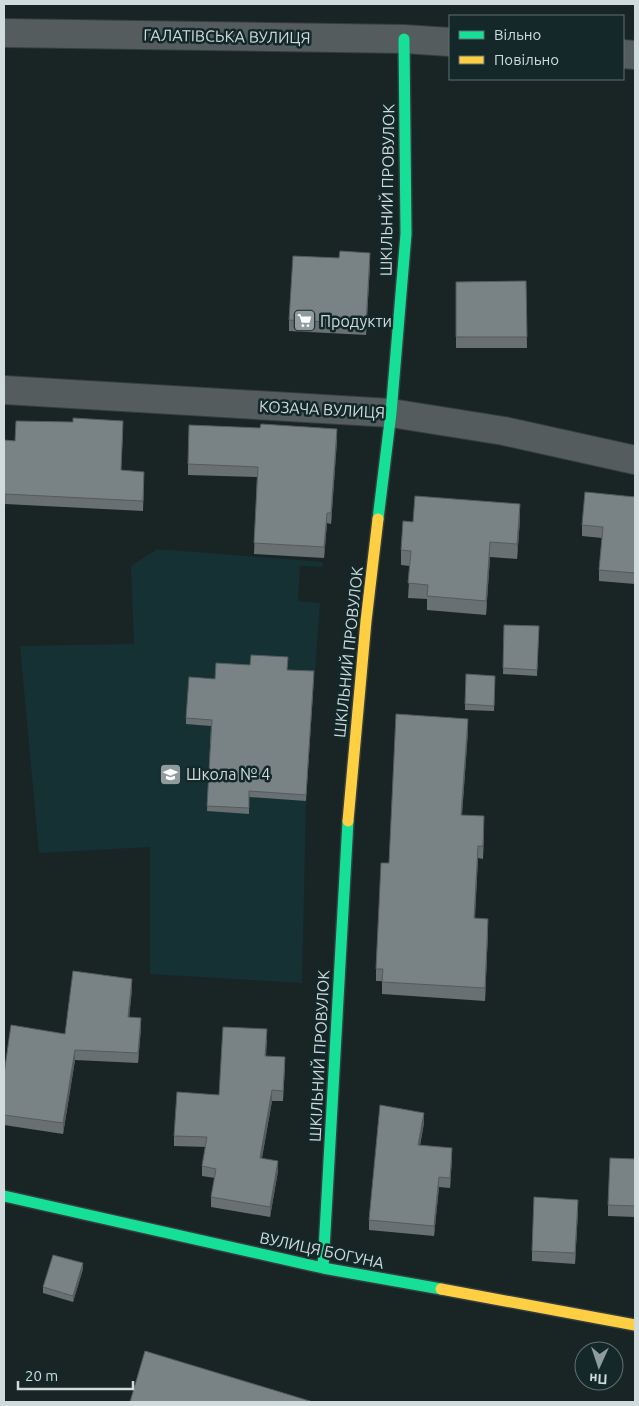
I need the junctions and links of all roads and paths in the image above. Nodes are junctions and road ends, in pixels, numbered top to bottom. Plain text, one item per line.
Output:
1 (4, 34) edge
2 (404, 39) junction
3 (449, 42) edge
4 (4, 390) edge
5 (391, 413) junction
6 (635, 460) edge
7 (4, 1196) edge
8 (323, 1268) junction
9 (635, 1325) edge

1 - 2 street, ГАЛАТІВСЬКА ВУЛИЦЯ
2 - 3 street, ГАЛАТІВСЬКА ВУЛИЦЯ
2 - 5 street, ШКІЛЬНИЙ ПРОВУЛОК
4 - 5 street, КОЗАЧА ВУЛИЦЯ
5 - 6 street, КОЗАЧА ВУЛИЦЯ
5 - 8 street, ШКІЛЬНИЙ ПРОВУЛОК
7 - 8 street, ВУЛИЦЯ БОГУНА
8 - 9 street, ВУЛИЦЯ БОГУНА

